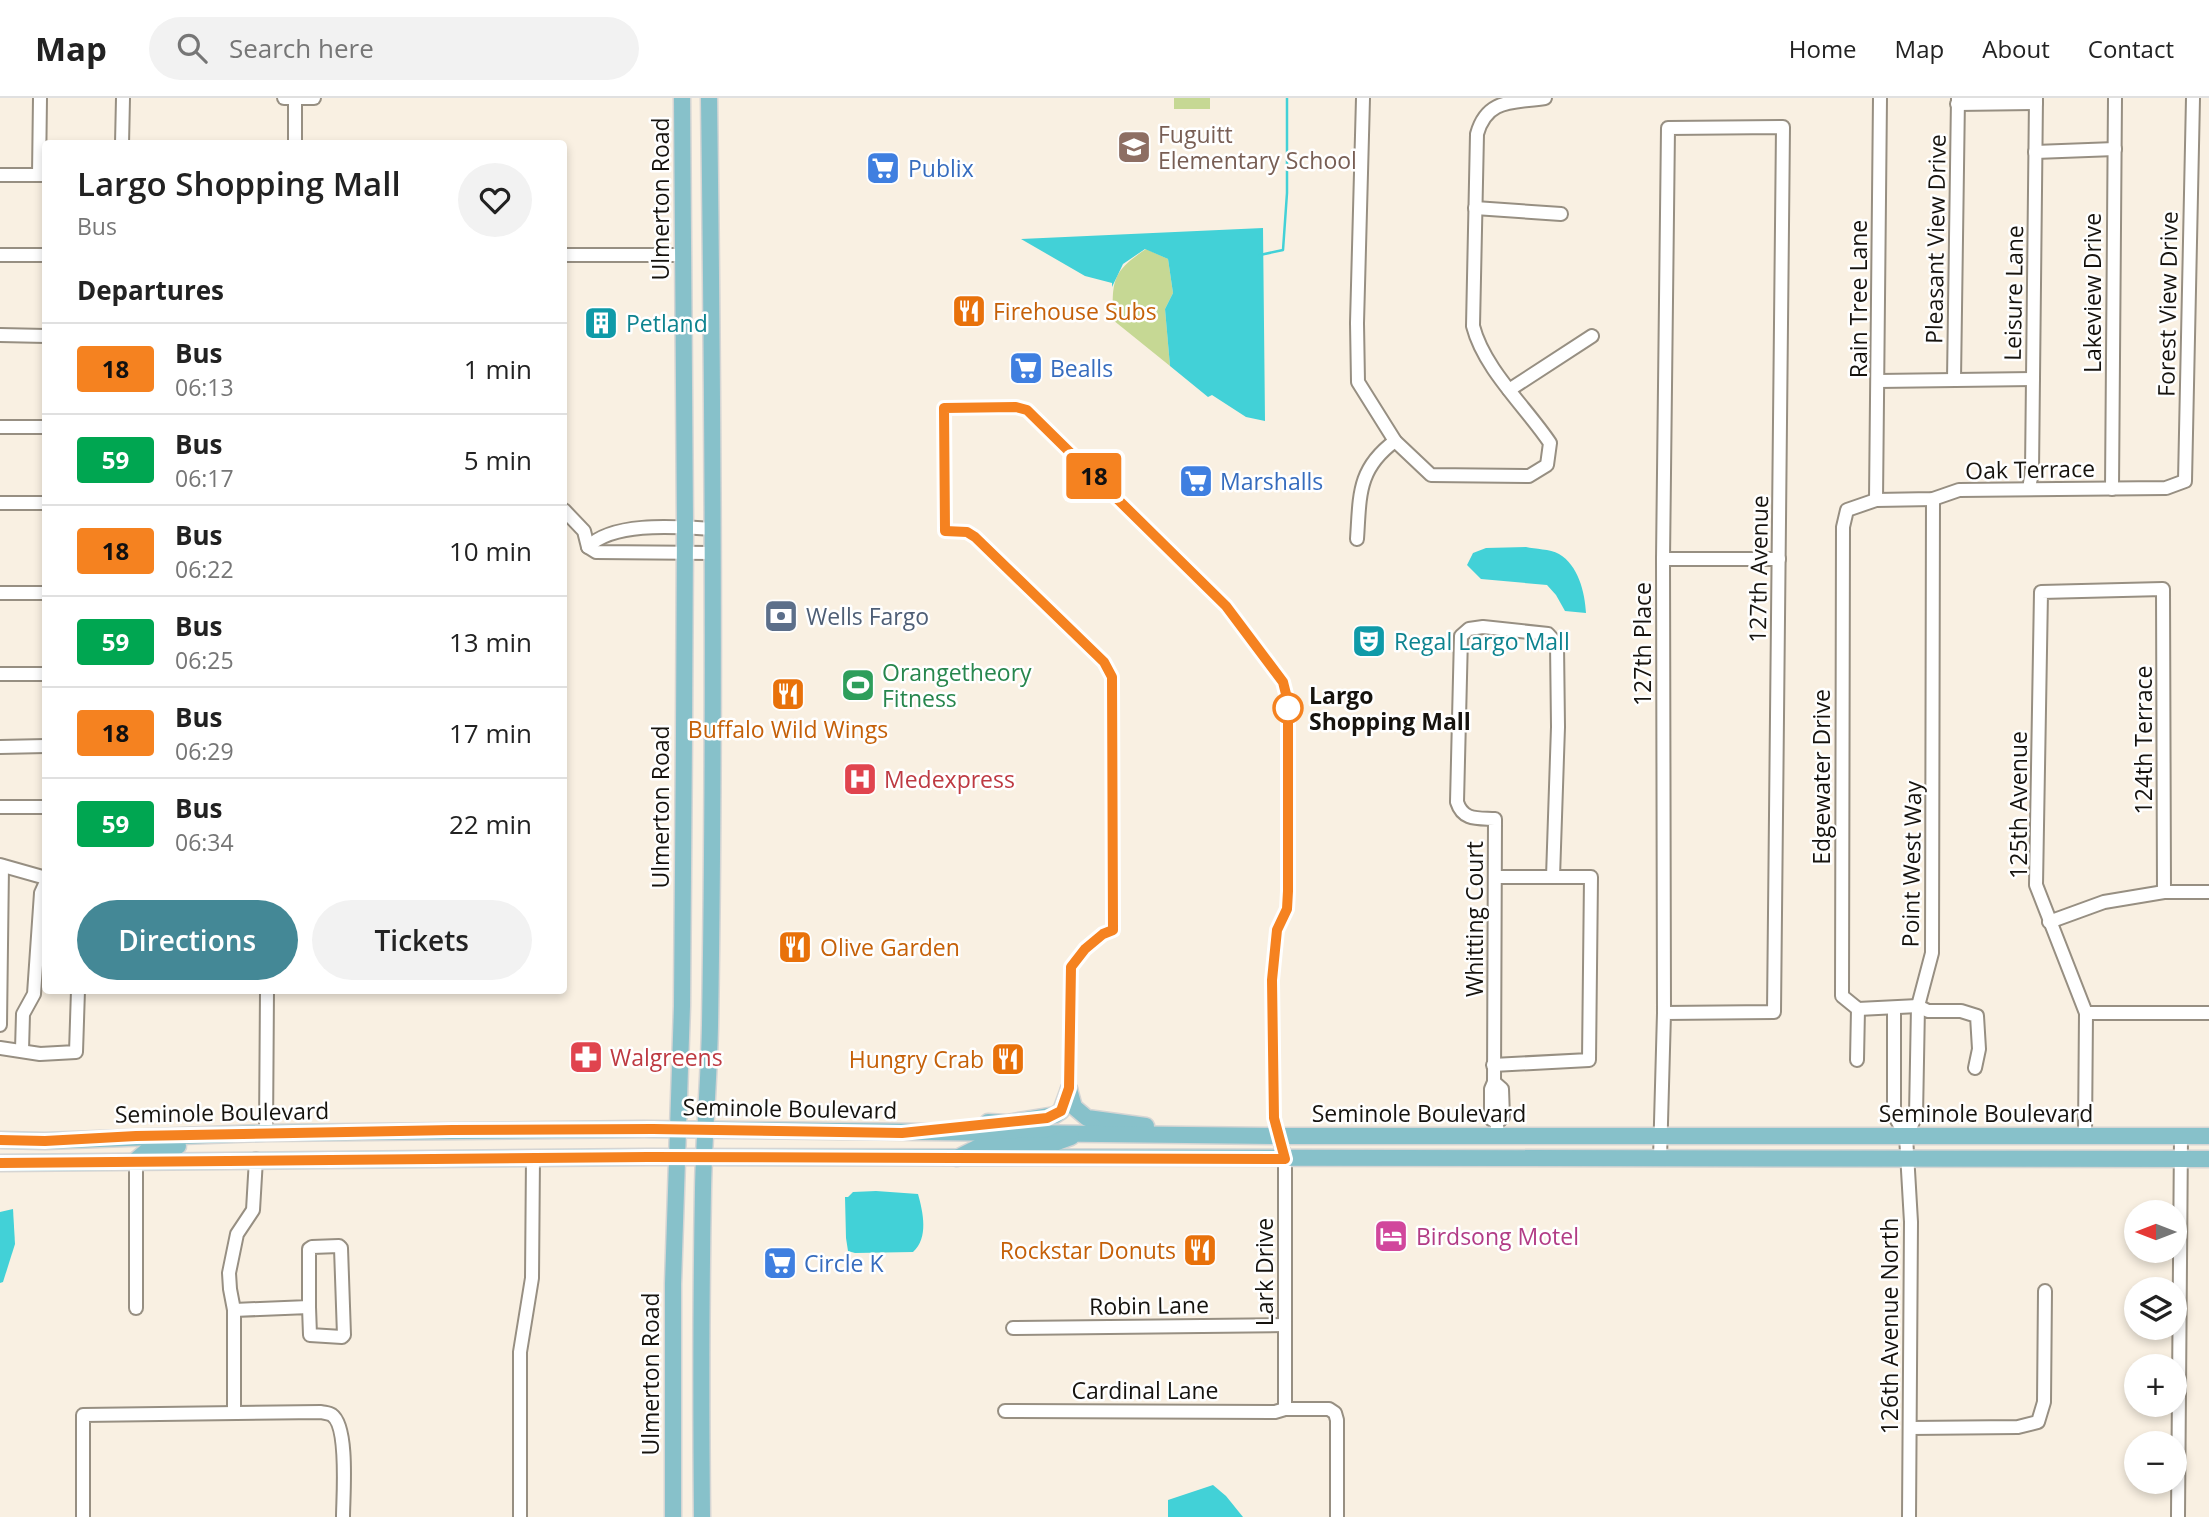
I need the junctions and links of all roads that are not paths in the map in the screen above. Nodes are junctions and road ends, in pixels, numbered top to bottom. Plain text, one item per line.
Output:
1 (40, 98) edge
2 (123, 98) edge
3 (284, 98) edge
4 (295, 98) edge
5 (314, 98) edge
6 (682, 98) edge
7 (709, 98) edge
8 (1363, 98) edge
9 (1545, 98) edge
10 (1880, 98) edge
11 (2115, 98) edge
12 (2193, 98) edge
13 (2036, 100) edge
14 (1957, 101) edge
15 (1668, 128) joint
16 (122, 140) edge
17 (295, 140) edge
18 (2115, 149) junction
19 (2035, 152) junction
20 (0, 175) edge
21 (42, 175) edge
22 (1475, 208) junction
23 (1561, 214) dead end
24 (0, 254) edge
25 (42, 255) edge
26 (567, 255) edge
27 (683, 255) junction
28 (0, 335) edge
29 (42, 336) edge
30 (1592, 336) dead end
31 (2033, 379) junction
32 (1954, 380) junction
33 (1878, 381) junction
34 (1509, 390) junction
35 (0, 426) edge
36 (42, 427) edge
37 (1395, 441) junction
38 (2185, 481) joint
39 (2029, 489) junction
40 (2112, 489) junction
41 (1933, 499) junction
42 (1877, 500) junction
43 (0, 503) edge
44 (42, 503) edge
45 (567, 513) edge
46 (685, 527) junction
47 (712, 529) junction
48 (1357, 539) dead end
49 (588, 547) junction
50 (685, 551) junction
51 (712, 553) junction
52 (1663, 559) junction
53 (1779, 559) junction
54 (2041, 592) joint
55 (0, 593) edge
56 (42, 593) edge
57 (0, 674) edge
58 (42, 674) edge
59 (42, 746) edge
60 (0, 747) edge
61 (0, 807) edge
62 (42, 807) edge
63 (1, 865) edge
64 (1495, 877) junction
65 (1553, 877) junction
66 (42, 879) edge
67 (42, 890) edge
68 (2164, 892) junction
69 (2209, 892) edge
70 (2049, 922) junction
71 (78, 994) edge
72 (267, 994) edge
73 (1918, 1006) junction
74 (1894, 1008) junction
75 (1858, 1009) junction
76 (1664, 1013) junction
77 (2086, 1013) junction
78 (2209, 1013) edge
79 (0, 1025) edge
80 (0, 1048) edge
81 (22, 1050) junction
82 (1857, 1060) dead end
83 (1493, 1065) junction
84 (1975, 1068) dead end
85 (677, 1129) junction
86 (1497, 1129) junction
87 (705, 1130) junction
88 (266, 1133) junction
89 (902, 1133) junction
90 (1079, 1134) junction
91 (1216, 1135) junction
92 (2085, 1135) junction
93 (190, 1136) junction
94 (1279, 1136) junction
95 (1661, 1136) junction
96 (1906, 1136) junction
97 (2181, 1136) junction
98 (2209, 1136) edge
99 (0, 1140) edge
100 (45, 1141) junction
101 (0, 1148) edge
102 (533, 1157) junction
103 (676, 1157) junction
104 (704, 1158) junction
105 (1908, 1158) junction
106 (256, 1159) junction
107 (955, 1159) junction
108 (1285, 1159) junction
109 (2181, 1159) junction
110 (2209, 1159) edge
111 (136, 1160) junction
112 (1660, 1160) junction
113 (0, 1163) edge
114 (2045, 1291) dead end
115 (309, 1307) junction
116 (136, 1308) dead end
117 (234, 1310) junction
118 (1285, 1325) junction
119 (1013, 1328) dead end
120 (1286, 1409) junction
121 (1004, 1411) dead end
122 (234, 1413) junction
123 (1910, 1428) junction
124 (674, 1514) edge
125 (83, 1517) edge
126 (343, 1517) edge
127 (520, 1517) edge
128 (702, 1517) edge
129 (1337, 1517) edge
130 (1909, 1517) edge
131 (2178, 1517) edge

1 - 21 street
2 - 16 street
3 - 4 street
4 - 5 street
4 - 17 street
6 - 27 main road, Ulmerton Road
7 - 47 main road
8 - 37 street
9 - 22 street
10 - 33 street, Rain Tree Lane
11 - 18 street, Lakeview Drive
12 - 38 street, Forest View Drive
13 - 14 street
13 - 19 street, Leisure Lane
14 - 32 street, Pleasant View Drive
15 - 52 street, 127th Place
15 - 53 street, 127th Avenue
18 - 19 street
18 - 40 street, Lakeview Drive
19 - 31 street, Leisure Lane
20 - 21 street
22 - 23 street
22 - 34 street
24 - 25 street
26 - 27 street
27 - 46 main road, Ulmerton Road
28 - 29 street
30 - 34 street
31 - 32 street
31 - 39 street, Leisure Lane
32 - 33 street
33 - 42 street, Rain Tree Lane
34 - 37 street
35 - 36 street
37 - 48 street
38 - 40 street, Oak Terrace
39 - 40 street, Oak Terrace
39 - 41 street, Oak Terrace
41 - 42 street, Oak Terrace
41 - 73 street, Point West Way
42 - 75 street, Edgewater Drive
43 - 44 street
45 - 49 street
46 - 47 street
46 - 49 street
46 - 50 main road, Ulmerton Road
47 - 51 main road
49 - 50 street
50 - 51 street
50 - 85 main road, Ulmerton Road
51 - 87 main road
52 - 53 street
52 - 76 street, 127th Place
53 - 76 street, 127th Avenue
54 - 68 street, 124th Terrace
54 - 70 street, 125th Avenue
55 - 56 street
57 - 58 street
59 - 60 street
61 - 62 street
63 - 66 street
63 - 79 street
64 - 65 street
64 - 65 street, Whitting Court
64 - 83 street, Whitting Court
65 - 83 street
67 - 81 street
68 - 69 street
68 - 70 street
70 - 77 street, 125th Avenue
71 - 81 street
72 - 88 street
73 - 74 street
73 - 84 street
73 - 96 street, Point West Way
74 - 75 street
74 - 96 street
75 - 82 street
76 - 95 street, 127th Place
77 - 78 street
77 - 92 street, 125th Avenue
80 - 81 street
83 - 86 street, Whitting Court
85 - 87 main road, Seminole Boulevard
85 - 88 main road, Seminole Boulevard
85 - 103 main road, Ulmerton Road
86 - 94 main road, Seminole Boulevard
86 - 95 main road, Seminole Boulevard
87 - 89 main road, Seminole Boulevard
87 - 104 main road
88 - 93 main road, Seminole Boulevard
88 - 106 main road
89 - 90 main road, Seminole Boulevard
89 - 91 main road
90 - 91 main road, Seminole Boulevard
90 - 107 main road
91 - 94 main road, Seminole Boulevard
92 - 96 main road, Seminole Boulevard
92 - 97 main road, Seminole Boulevard
93 - 100 main road, Seminole Boulevard
93 - 111 main road
94 - 108 street, Lark Drive
95 - 96 main road, Seminole Boulevard
95 - 112 street, 127th Place
96 - 105 street, 126th Avenue North
97 - 98 main road, Seminole Boulevard
97 - 109 street
99 - 100 main road, Seminole Boulevard
100 - 101 main road
102 - 103 main road, Seminole Boulevard
102 - 106 main road, Seminole Boulevard
102 - 127 street
103 - 104 main road, Seminole Boulevard
103 - 124 main road, Ulmerton Road
104 - 107 main road, Seminole Boulevard
104 - 128 main road
105 - 109 main road, Seminole Boulevard
105 - 112 main road, Seminole Boulevard
105 - 123 street, 126th Avenue North
106 - 111 main road, Seminole Boulevard
106 - 117 street
107 - 108 main road, Seminole Boulevard
108 - 112 main road, Seminole Boulevard
108 - 118 street, Lark Drive
109 - 110 main road, Seminole Boulevard
109 - 131 street
111 - 113 main road, Seminole Boulevard
111 - 116 street
114 - 123 street
115 - 115 street
115 - 117 street
117 - 122 street
118 - 119 street, Robin Lane
118 - 120 street, Lark Drive
120 - 121 street, Cardinal Lane
120 - 129 street, Cardinal Lane
122 - 125 street
122 - 126 street
123 - 130 street, 126th Avenue North

